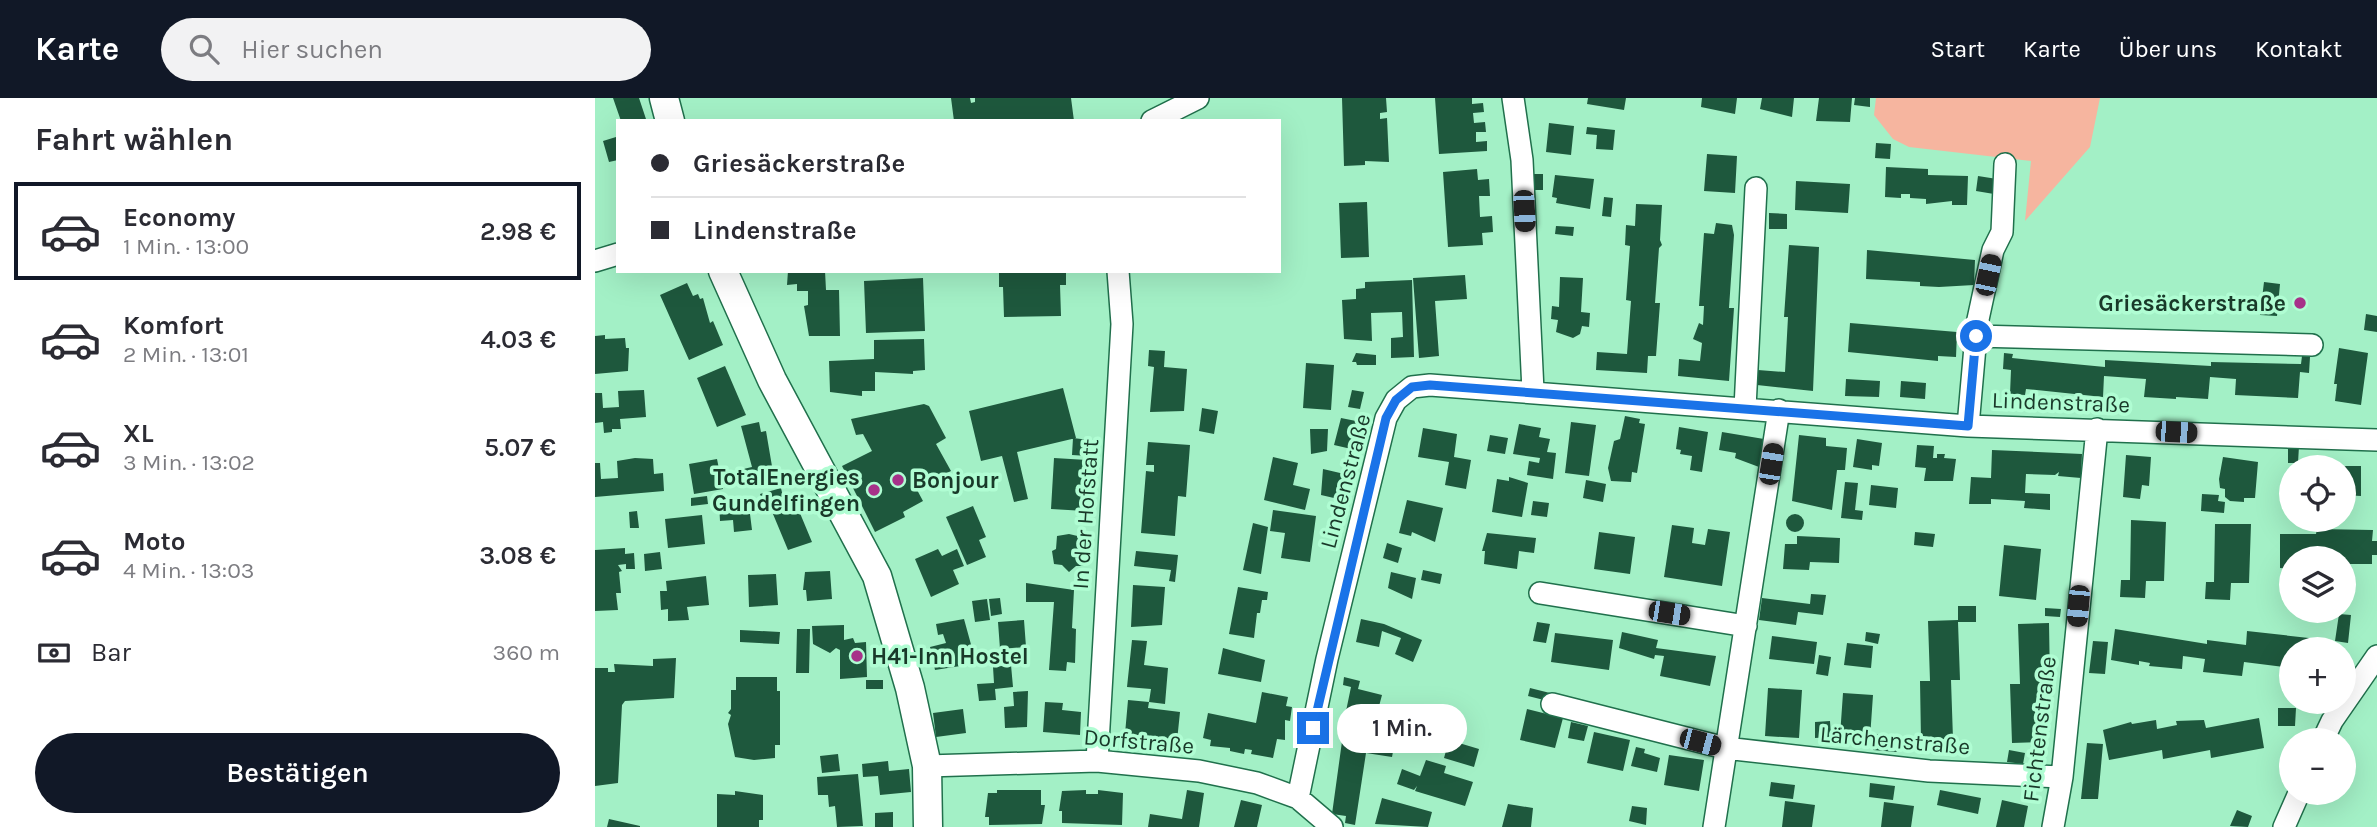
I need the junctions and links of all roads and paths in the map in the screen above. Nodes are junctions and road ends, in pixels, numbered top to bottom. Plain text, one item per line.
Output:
1 (664, 98) edge
2 (1198, 98) edge
3 (1513, 98) edge
4 (669, 119) edge
5 (1156, 119) edge
6 (2005, 164) dead end
7 (1756, 188) dead end
8 (616, 255) edge
9 (595, 261) edge
10 (724, 273) edge
11 (1118, 273) edge
12 (1976, 336) junction
13 (2312, 345) dead end
14 (1533, 391) junction
15 (1745, 408) junction
16 (1780, 410) junction
17 (1968, 426) junction
18 (2097, 429) junction
19 (2377, 440) edge
20 (1540, 593) dead end
21 (1746, 625) junction
22 (2377, 656) edge
23 (1552, 704) dead end
24 (2329, 728) edge
25 (1725, 748) junction
26 (1097, 761) junction
27 (927, 766) junction
28 (2062, 777) junction
29 (1298, 798) junction
30 (2294, 805) edge
31 (928, 827) edge
32 (1332, 827) edge
33 (1714, 827) edge
34 (2053, 827) edge
35 (2284, 827) edge

1 - 4 street
2 - 5 street
3 - 14 street
6 - 12 street
7 - 15 street
8 - 9 street
10 - 27 street
11 - 26 street, In der Hofstatt
12 - 13 street
12 - 17 street
14 - 15 street, Lindenstraße
14 - 29 street, Lindenstraße
15 - 16 street, Lindenstraße
16 - 17 street, Lindenstraße
16 - 21 street
17 - 18 street, Lindenstraße
18 - 19 street, Lindenstraße
18 - 28 street, Fichtenstraße
20 - 21 street
21 - 25 street
22 - 24 street
23 - 25 street, Lärchenstraße
25 - 28 street, Lärchenstraße
25 - 33 street
26 - 27 street, Dorfstraße
26 - 29 street, Dorfstraße
27 - 31 street
28 - 34 street, Fichtenstraße
29 - 32 street, Dorfstraße
30 - 35 street

